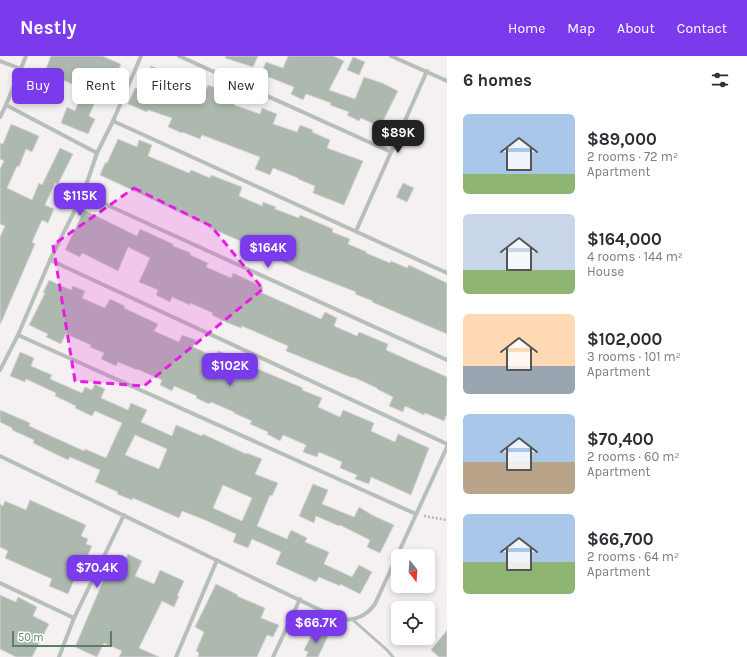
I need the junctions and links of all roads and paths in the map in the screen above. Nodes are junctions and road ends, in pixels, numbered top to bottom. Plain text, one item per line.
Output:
1 (26, 56) edge
2 (141, 56) edge
3 (179, 56) edge
4 (391, 56) edge
5 (0, 61) edge
6 (18, 68) edge
7 (21, 68) edge
8 (427, 71) junction
9 (447, 81) edge
10 (12, 91) edge
11 (6, 105) junction
12 (0, 117) edge
13 (113, 121) junction
14 (391, 152) junction
15 (98, 153) junction
16 (83, 194) junction
17 (356, 231) junction
18 (50, 260) junction
19 (447, 272) edge
20 (18, 335) junction
21 (447, 360) edge
22 (0, 370) edge
23 (447, 445) edge
24 (0, 456) edge
25 (416, 514) junction
26 (124, 515) junction
27 (447, 520) edge
28 (217, 560) junction
29 (0, 583) edge
30 (300, 599) junction
31 (74, 618) junction
32 (353, 620) junction
33 (59, 657) edge
34 (176, 657) edge
35 (272, 657) edge
36 (393, 657) edge

1 - 7 street
2 - 13 street
3 - 14 street
4 - 8 street
5 - 6 street
8 - 9 street
8 - 14 street
10 - 11 street
11 - 12 street
11 - 15 street
13 - 15 street
13 - 17 street
14 - 17 street
15 - 16 street
16 - 18 street
16 - 21 street
17 - 19 street
18 - 20 street
18 - 23 street
20 - 22 street
20 - 25 street
23 - 25 street
24 - 26 street
25 - 27 path
25 - 32 street
26 - 28 street
26 - 31 street
28 - 30 street
28 - 34 street
29 - 31 street
30 - 32 street
30 - 35 street
31 - 33 street
32 - 36 lane

